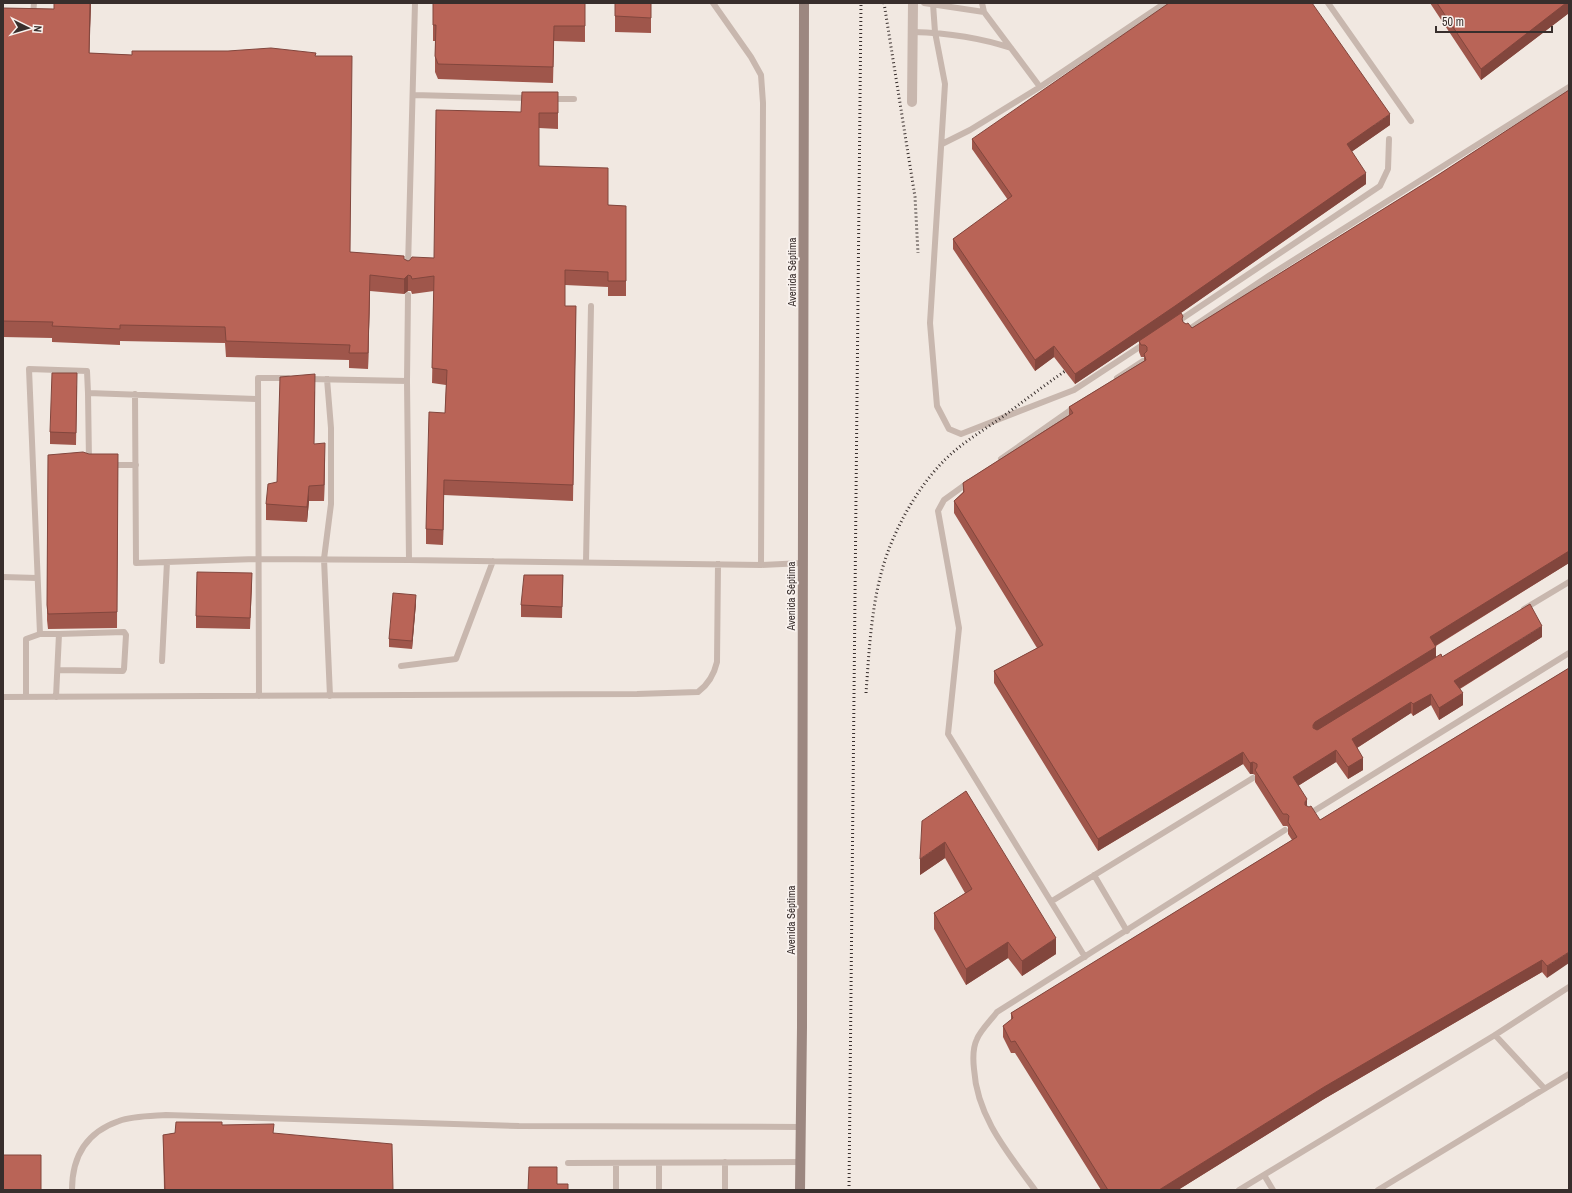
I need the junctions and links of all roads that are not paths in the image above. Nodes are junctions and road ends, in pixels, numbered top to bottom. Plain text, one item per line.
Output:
1 (34, 3) edge
2 (415, 3) edge
3 (713, 3) edge
4 (804, 3) edge
5 (913, 3) edge
6 (924, 3) edge
7 (982, 3) edge
8 (1165, 3) edge
9 (1328, 3) edge
10 (933, 4) junction
11 (984, 12) junction
12 (33, 17) edge
13 (913, 32) junction
14 (935, 32) junction
15 (1011, 48) junction
16 (1040, 87) junction
17 (1569, 87) edge
18 (413, 95) junction
19 (536, 98) edge
20 (544, 99) edge
21 (574, 100) dead end
22 (912, 102) dead end
23 (1411, 121) dead end
24 (1389, 139) dead end
25 (942, 144) junction
26 (408, 272) edge
27 (408, 295) dead end
28 (591, 306) dead end
29 (1172, 325) edge
30 (1186, 332) edge
31 (1152, 338) edge
32 (1143, 361) edge
33 (296, 378) edge
34 (304, 378) edge
35 (327, 379) junction
36 (407, 381) junction
37 (1111, 382) edge
38 (88, 393) junction
39 (135, 394) junction
40 (258, 399) junction
41 (1080, 404) edge
42 (996, 464) edge
43 (97, 465) edge
44 (105, 465) edge
45 (136, 465) junction
46 (976, 477) edge
47 (258, 559) junction
48 (324, 559) junction
49 (409, 560) junction
50 (493, 561) junction
51 (167, 562) junction
52 (586, 562) junction
53 (803, 563) junction
54 (718, 564) junction
55 (761, 565) junction
56 (3, 577) edge
57 (37, 578) junction
58 (1569, 582) edge
59 (1516, 614) edge
60 (40, 634) junction
61 (59, 634) junction
62 (1569, 653) edge
63 (162, 661) dead end
64 (401, 666) dead end
65 (58, 670) junction
66 (259, 696) junction
67 (330, 696) junction
68 (3, 697) edge
69 (26, 697) junction
70 (56, 697) junction
71 (1253, 778) dead end
72 (1309, 814) edge
73 (1285, 830) dead end
74 (1094, 875) junction
75 (1052, 901) junction
76 (1127, 930) junction
77 (1085, 957) junction
78 (1569, 988) edge
79 (1495, 1035) junction
80 (1569, 1074) edge
81 (1544, 1088) junction
82 (801, 1128) junction
83 (725, 1162) junction
84 (801, 1162) junction
85 (568, 1163) dead end
86 (616, 1163) junction
87 (659, 1163) junction
88 (1264, 1174) junction
89 (72, 1190) edge
90 (616, 1190) edge
91 (659, 1190) edge
92 (725, 1190) edge
93 (800, 1190) edge
94 (1035, 1190) edge
95 (1239, 1190) edge
96 (1273, 1190) edge
97 (1378, 1190) edge

1 - 12 lane
2 - 18 lane
3 - 55 lane
4 - 53 street, Avenida Séptima
5 - 13 street
6 - 10 lane
7 - 11 lane
8 - 16 lane
9 - 23 lane
10 - 11 lane
10 - 14 lane
11 - 15 lane
13 - 14 lane
13 - 22 street
14 - 15 lane
14 - 25 lane
15 - 16 lane
16 - 25 lane
17 - 30 lane
18 - 19 lane
18 - 26 lane
20 - 21 lane
24 - 29 lane
25 - 31 lane
27 - 36 lane
28 - 52 lane
32 - 37 lane
33 - 40 lane
34 - 35 lane
35 - 36 lane
35 - 48 lane
36 - 49 lane
38 - 39 lane
38 - 43 lane
38 - 57 lane
39 - 40 lane
39 - 45 lane
40 - 47 lane
41 - 42 lane
44 - 45 lane
45 - 51 lane
46 - 75 lane
47 - 48 lane
47 - 51 lane
47 - 66 lane
48 - 49 lane
48 - 67 lane
49 - 50 lane
50 - 52 lane
50 - 64 lane
51 - 63 lane
52 - 54 lane
53 - 55 lane
53 - 82 street, Avenida Séptima
54 - 55 lane
54 - 67 lane
56 - 57 lane
57 - 60 lane
58 - 59 lane
60 - 61 lane
60 - 69 lane
61 - 65 lane
61 - 65 lane
62 - 72 lane
65 - 70 lane
66 - 67 lane
66 - 70 lane
68 - 69 lane
69 - 70 lane
71 - 74 lane
73 - 76 lane
74 - 75 lane
74 - 76 lane
75 - 77 lane
76 - 77 lane
77 - 94 lane
78 - 79 lane
79 - 81 lane
79 - 88 lane
80 - 81 lane
81 - 97 lane
82 - 84 street, Avenida Séptima
82 - 89 lane
83 - 84 lane
83 - 87 lane
83 - 92 lane
84 - 93 street, Avenida Séptima
85 - 86 lane
86 - 87 lane
86 - 90 lane
87 - 91 lane
88 - 95 lane
88 - 96 lane

